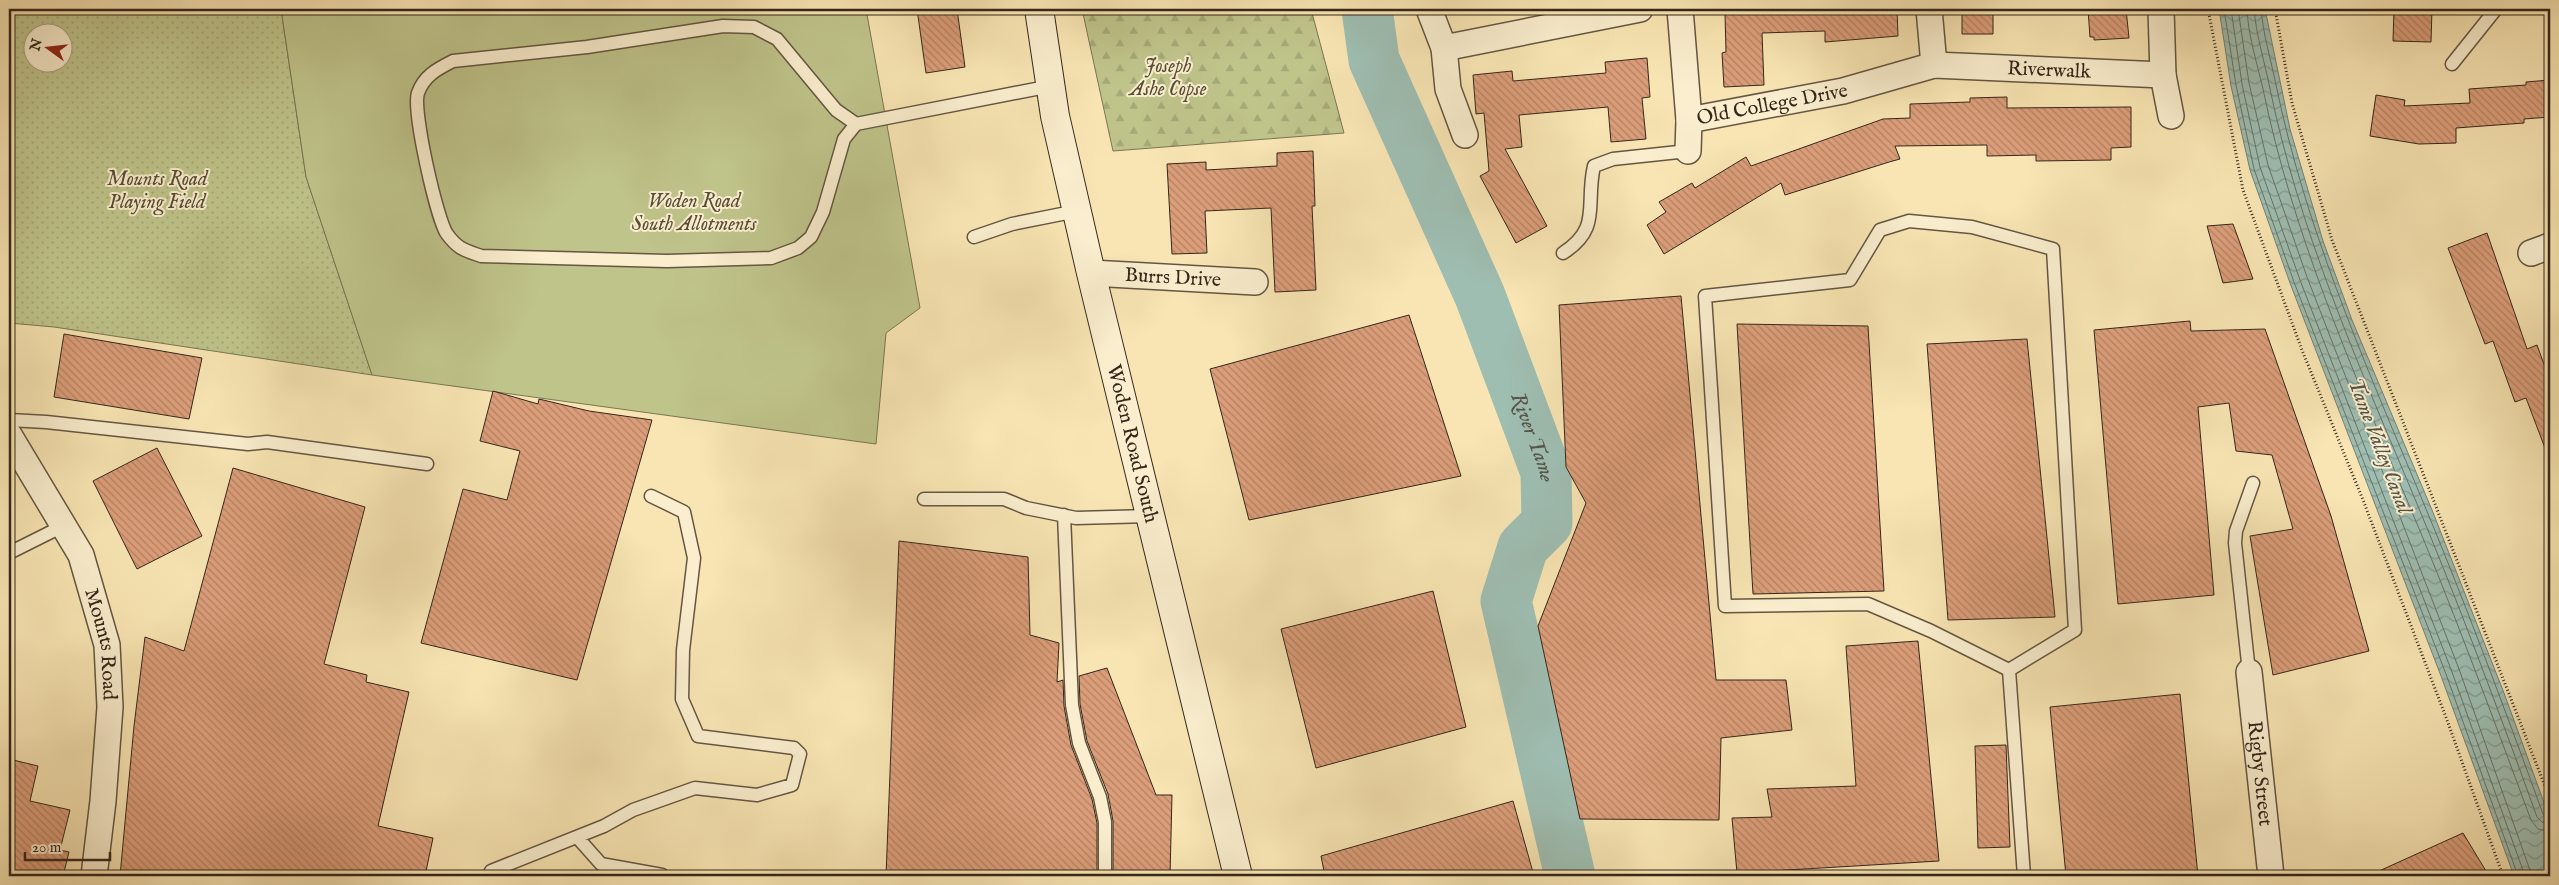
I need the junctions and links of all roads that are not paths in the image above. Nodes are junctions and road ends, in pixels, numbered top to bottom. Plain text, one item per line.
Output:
1 (1039, 9) edge
2 (1429, 9) edge
3 (1640, 9) edge
4 (1680, 9) edge
5 (1929, 9) edge
6 (2161, 9) edge
7 (2496, 9) edge
8 (1444, 48) junction
9 (2452, 64) dead end
10 (1934, 65) junction
11 (2164, 75) junction
12 (1051, 86) junction
13 (2171, 116) dead end
14 (1689, 120) junction
15 (856, 124) junction
16 (1465, 135) dead end
17 (1688, 151) joint
18 (1077, 211) junction
19 (974, 237) dead end
20 (1563, 253) dead end
21 (1091, 273) junction
22 (1255, 282) dead end
23 (9, 420) edge
24 (9, 435) edge
25 (427, 464) dead end
26 (2253, 483) dead end
27 (651, 496) dead end
28 (924, 499) dead end
29 (1064, 516) junction
30 (1150, 516) junction
31 (63, 526) junction
32 (9, 552) edge
33 (2009, 670) junction
34 (2249, 672) joint
35 (577, 837) junction
36 (662, 875) edge
37 (94, 876) edge
38 (489, 876) edge
39 (1105, 876) edge
40 (1238, 876) edge
41 (2024, 876) edge
42 (2271, 876) edge

1 - 12 street, Woden Road South
2 - 8 street
3 - 8 street
4 - 14 street, Old College Drive
5 - 10 street
6 - 11 street
7 - 9 lane
8 - 16 street
10 - 11 street, Riverwalk
10 - 14 street, Old College Drive
11 - 13 street
12 - 15 lane
12 - 18 street, Woden Road South
14 - 17 street
15 - 15 lane
17 - 20 lane
18 - 19 lane
18 - 21 street, Woden Road South
21 - 22 street, Burrs Drive
21 - 30 street, Woden Road South
23 - 25 lane
24 - 31 street, Mounts Road
26 - 34 lane
27 - 35 lane
28 - 29 lane
29 - 30 lane
29 - 39 lane
30 - 40 street, Woden Road South
31 - 32 lane
31 - 37 street, Mounts Road
33 - 33 lane
33 - 41 lane
34 - 42 street, Rigby Street
35 - 36 lane
35 - 38 lane

